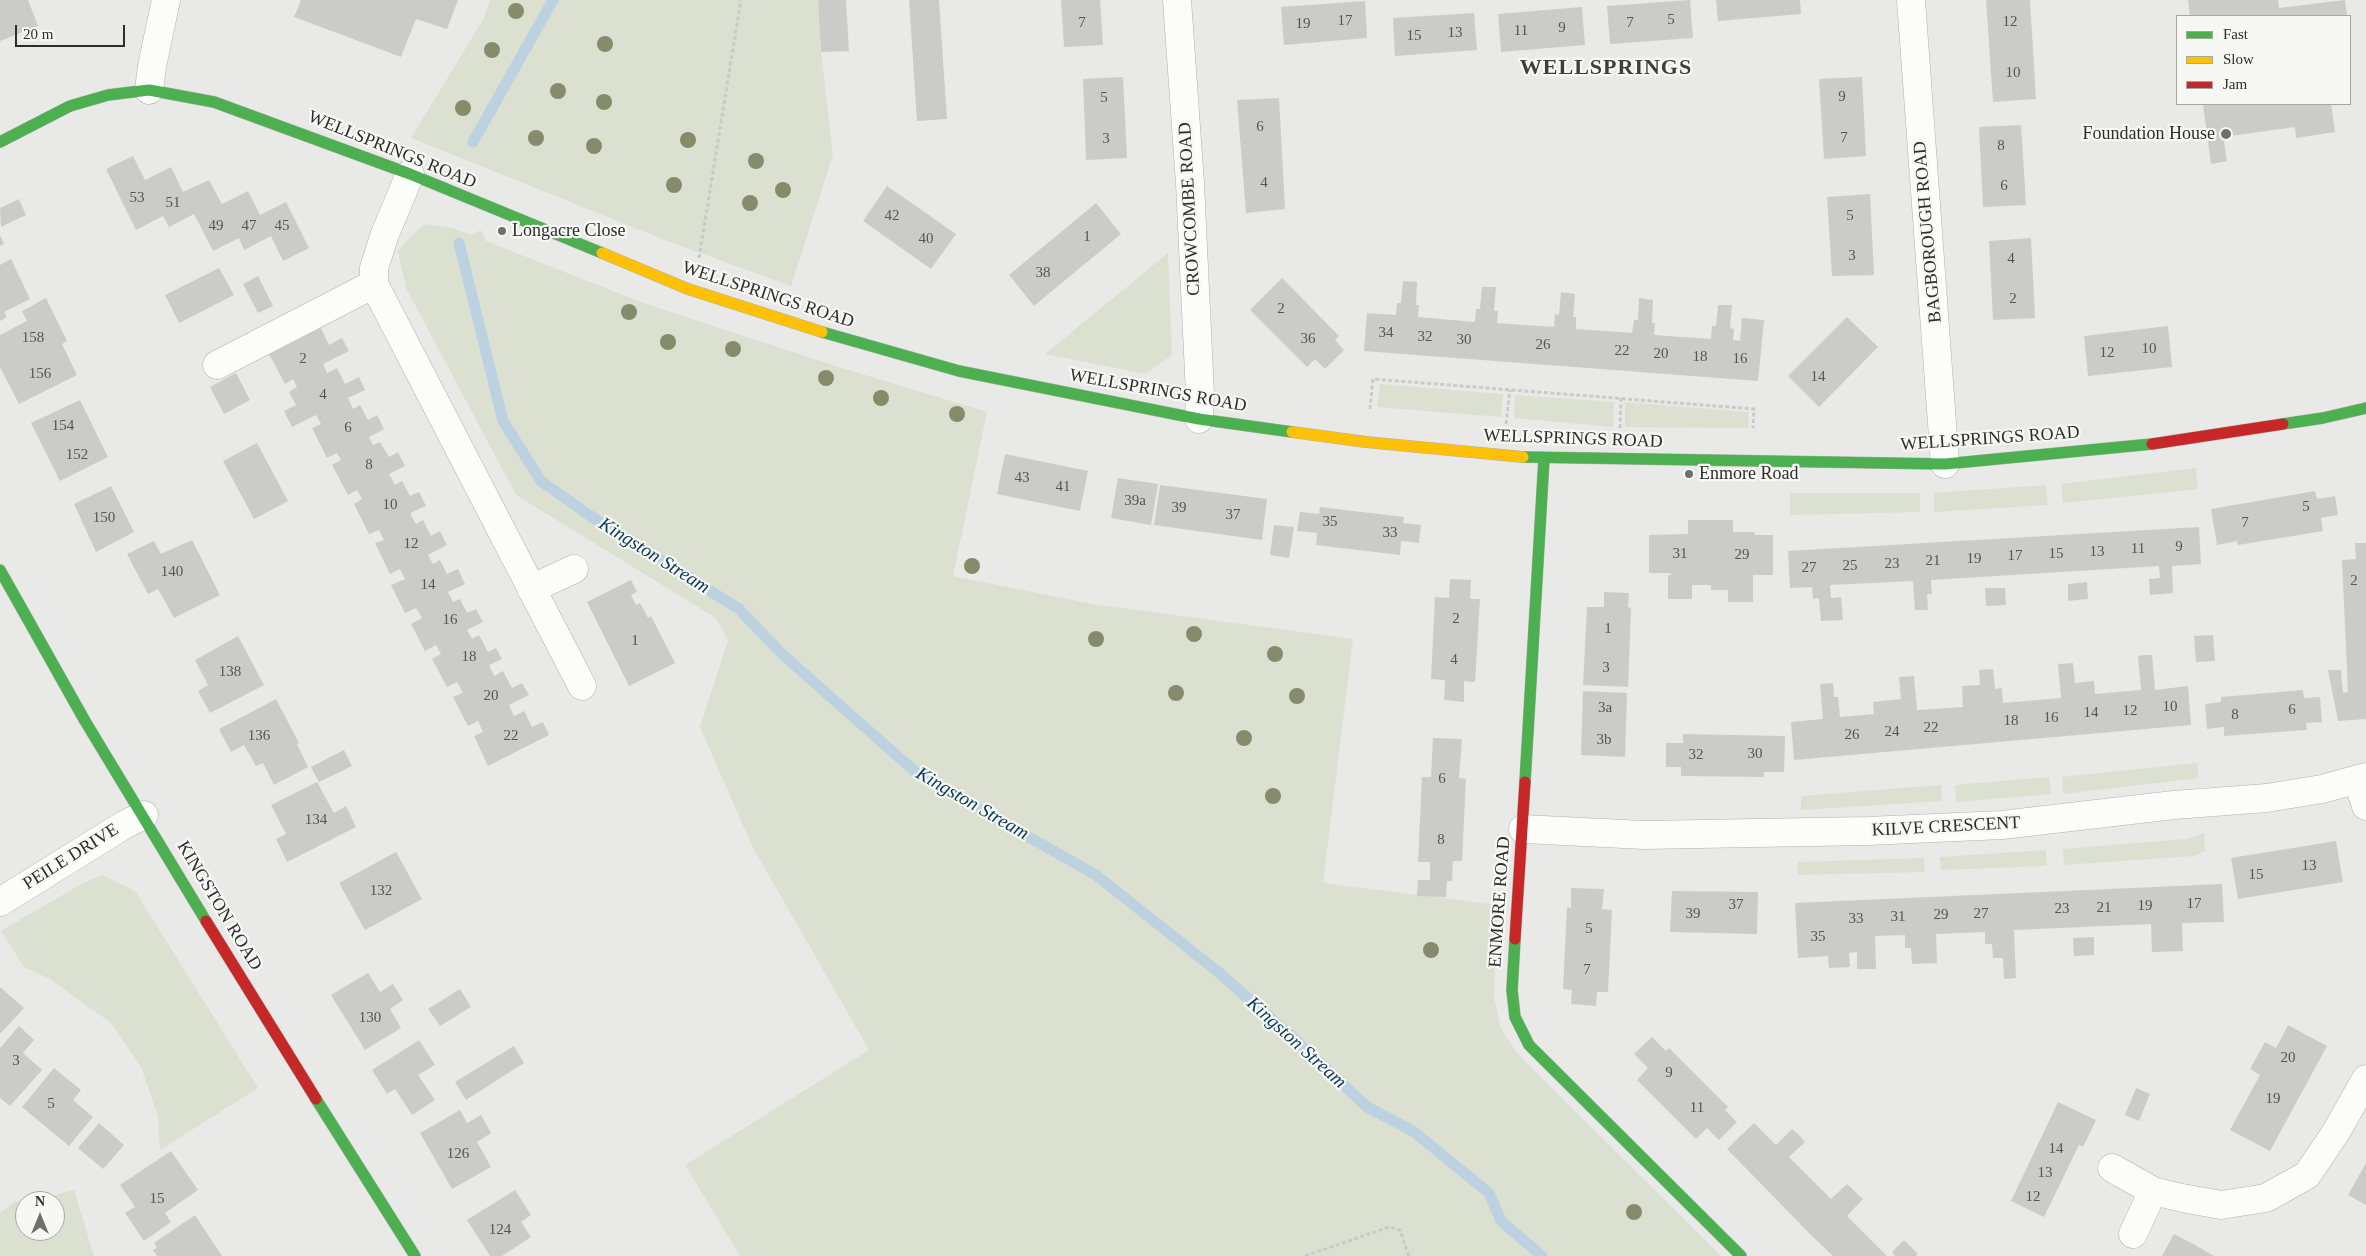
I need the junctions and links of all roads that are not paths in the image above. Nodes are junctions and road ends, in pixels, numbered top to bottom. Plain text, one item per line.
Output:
1 (166, 0) edge
2 (1177, 0) edge
3 (1911, 0) edge
4 (149, 90) junction
5 (0, 142) edge
6 (410, 174) junction
7 (374, 284) junction
8 (217, 365) dead end
9 (2366, 408) edge
10 (1199, 419) junction
11 (1544, 459) junction
12 (1945, 464) junction
13 (574, 569) dead end
14 (0, 570) edge
15 (531, 589) junction
16 (582, 686) dead end
17 (2363, 788) edge
18 (144, 815) junction
19 (1523, 829) junction
20 (0, 902) edge
21 (2366, 1079) edge
22 (2112, 1168) dead end
23 (2153, 1192) junction
24 (2133, 1234) dead end
25 (415, 1256) edge
26 (1741, 1256) edge

1 - 4 street
2 - 10 street, CROWCOMBE ROAD
3 - 12 street, BAGBOROUGH ROAD
4 - 5 street, WELLSPRINGS ROAD
4 - 6 street, WELLSPRINGS ROAD
6 - 7 street
6 - 10 street, WELLSPRINGS ROAD
7 - 8 street
7 - 15 street
9 - 12 street, WELLSPRINGS ROAD
10 - 11 street, WELLSPRINGS ROAD
11 - 12 street, WELLSPRINGS ROAD
11 - 19 street, ENMORE ROAD
13 - 15 street
14 - 18 street, KINGSTON ROAD
15 - 16 street
17 - 19 street, KILVE CRESCENT
18 - 20 street, PEILE DRIVE
18 - 25 street, KINGSTON ROAD
19 - 26 street, ENMORE ROAD
21 - 23 street
22 - 23 street
23 - 24 street

